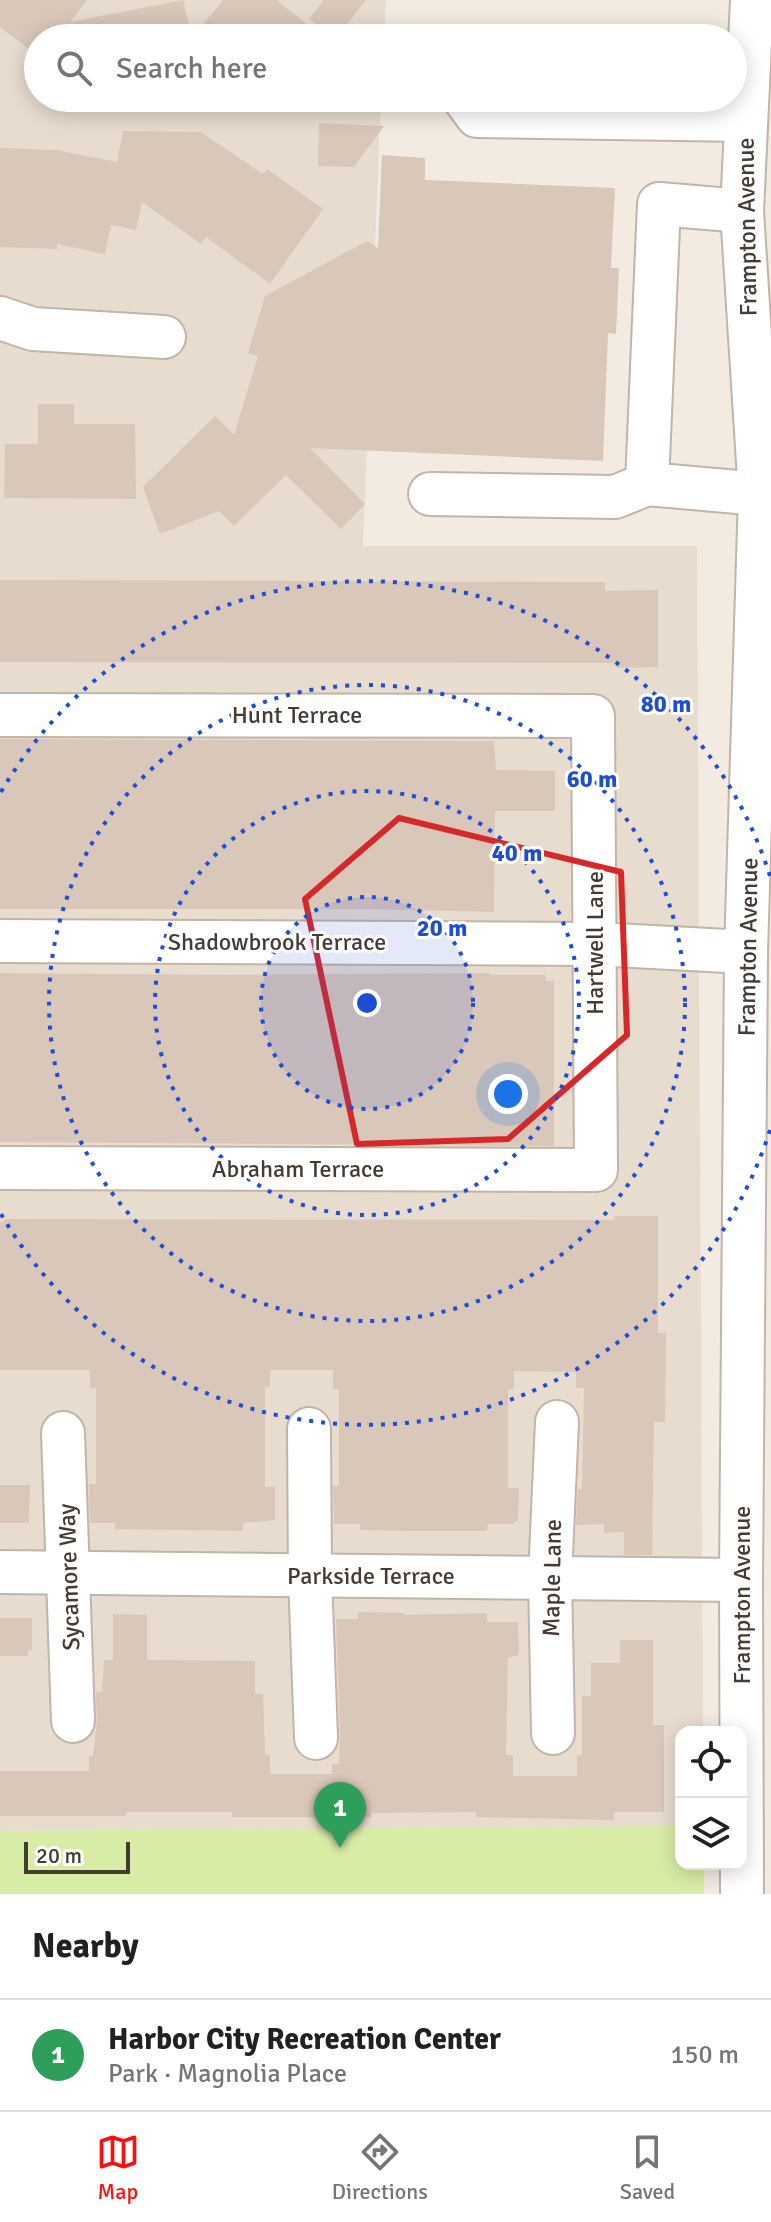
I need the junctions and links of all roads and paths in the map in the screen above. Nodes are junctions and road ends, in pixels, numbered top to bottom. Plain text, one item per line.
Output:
1 (752, 0) edge
2 (747, 86) edge
3 (474, 112) edge
4 (576, 112) edge
5 (676, 112) edge
6 (745, 112) edge
7 (745, 120) junction
8 (742, 211) junction
9 (0, 318) edge
10 (760, 335) edge
11 (164, 337) dead end
12 (647, 484) junction
13 (430, 494) dead end
14 (760, 494) junction
15 (0, 715) edge
16 (593, 716) joint
17 (0, 941) edge
18 (596, 944) junction
19 (746, 952) junction
20 (0, 1168) edge
21 (596, 1170) joint
22 (557, 1422) dead end
23 (309, 1429) dead end
24 (63, 1433) dead end
25 (0, 1572) edge
26 (69, 1574) junction
27 (310, 1576) junction
28 (550, 1577) junction
29 (741, 1580) junction
30 (73, 1721) dead end
31 (553, 1733) dead end
32 (316, 1738) dead end
33 (742, 1894) edge

1 - 2 street, Frampton Avenue
3 - 4 street
5 - 7 street
6 - 7 street, Frampton Avenue
7 - 8 street, Frampton Avenue
8 - 10 street, Frampton Avenue
8 - 12 street
9 - 11 street
10 - 14 street, Frampton Avenue
12 - 13 street
12 - 14 street
14 - 19 street, Frampton Avenue
15 - 16 street, Hunt Terrace
16 - 18 street, Hartwell Lane
17 - 18 street, Shadowbrook Terrace
18 - 19 street, Shadowbrook Terrace
18 - 21 street, Hartwell Lane
19 - 29 street, Frampton Avenue
20 - 21 street, Abraham Terrace
22 - 28 street, Maple Lane
23 - 27 street
24 - 26 street, Sycamore Way
25 - 26 street, Parkside Terrace
26 - 27 street, Parkside Terrace
26 - 30 street, Sycamore Way
27 - 28 street, Parkside Terrace
27 - 32 street
28 - 29 street, Parkside Terrace
28 - 31 street, Maple Lane
29 - 33 street, Frampton Avenue

